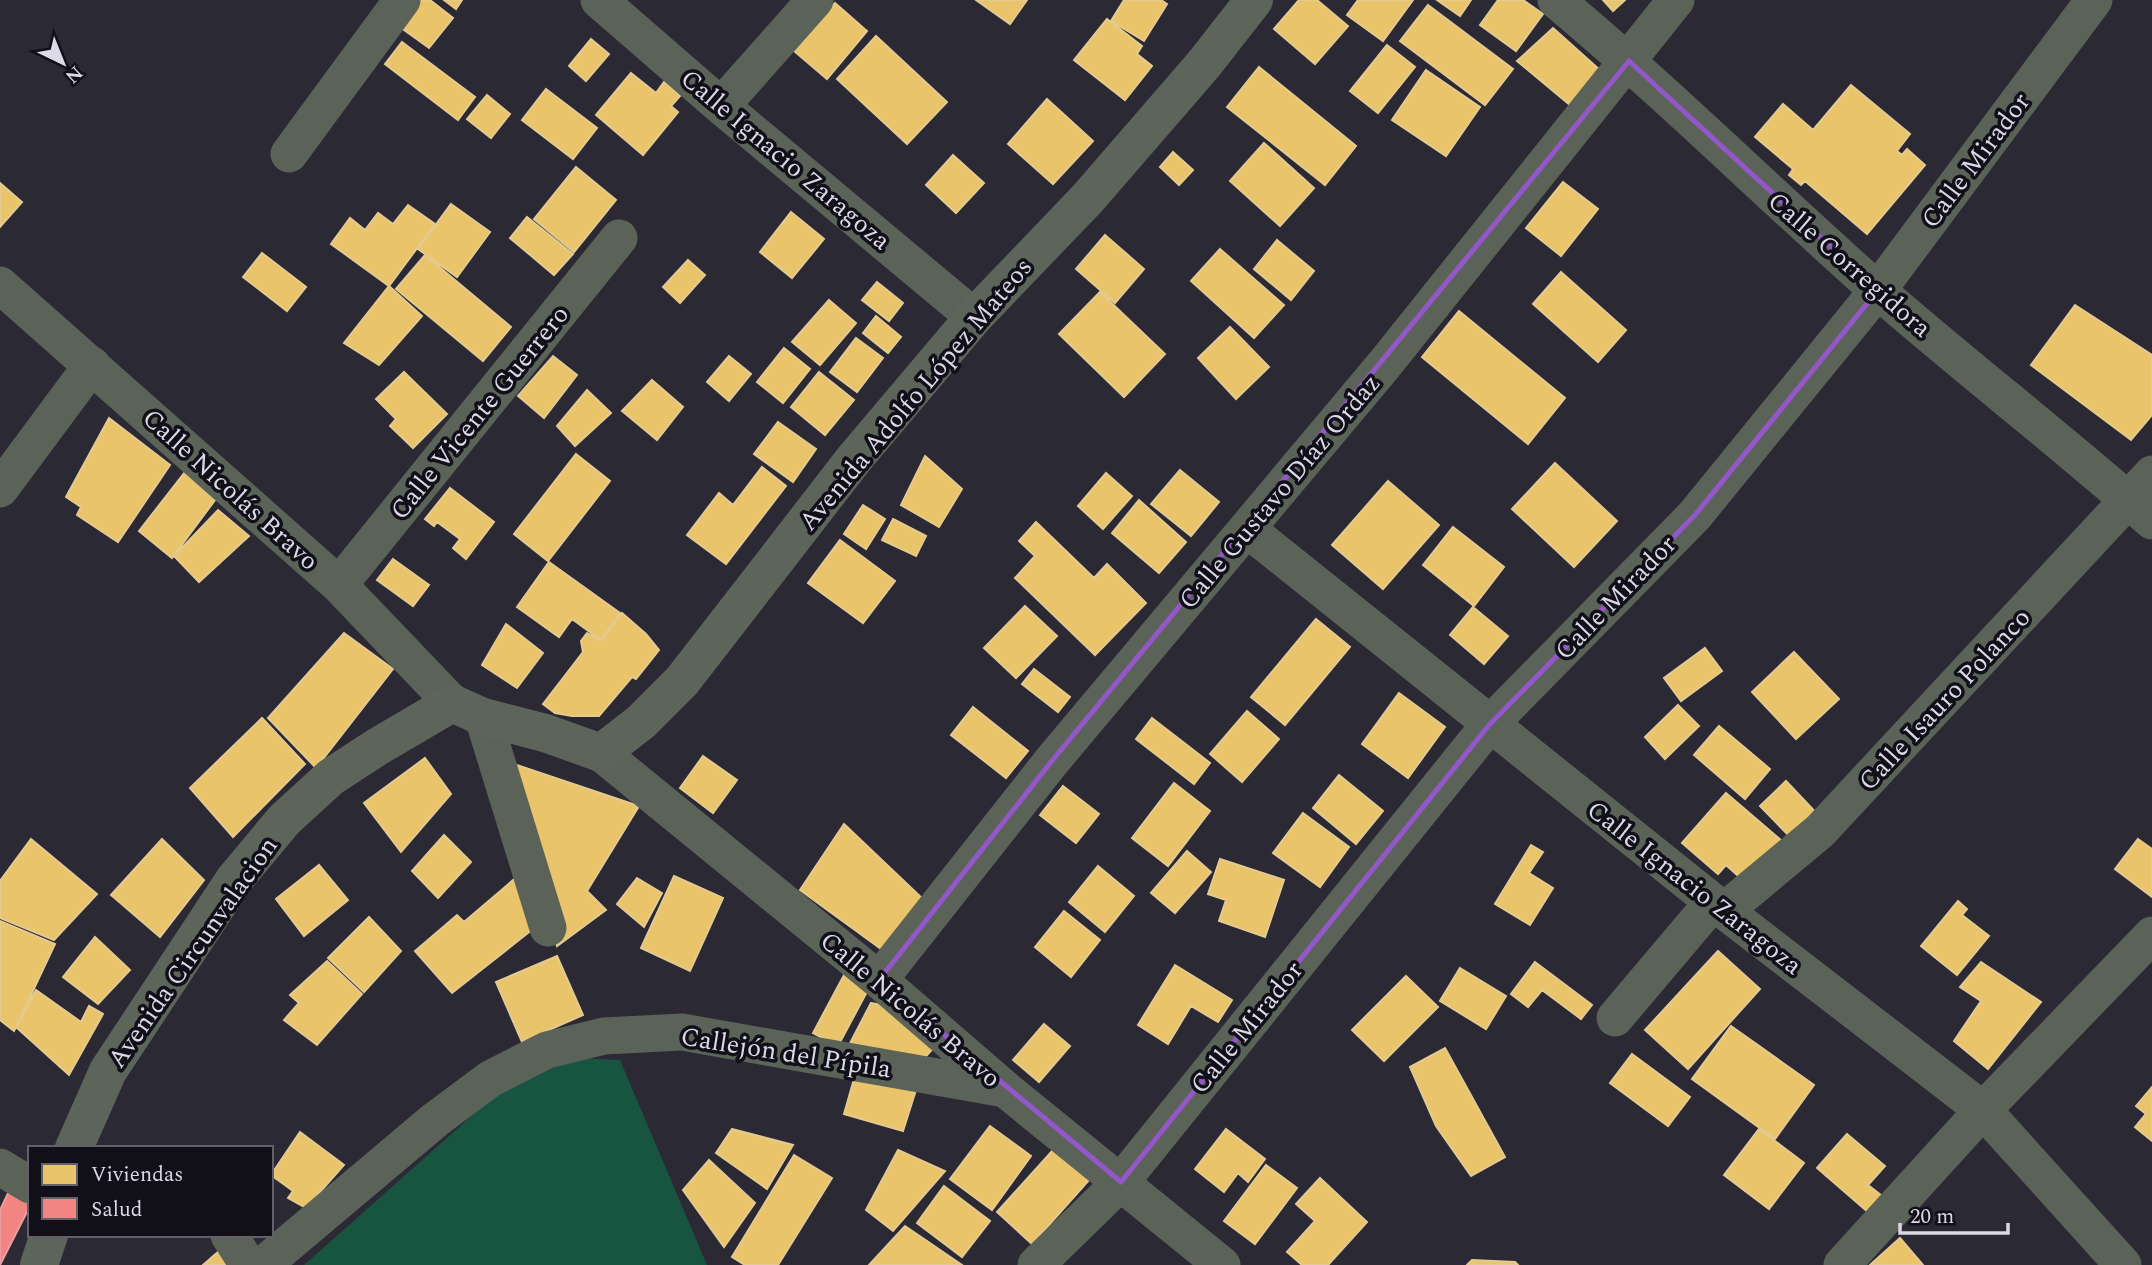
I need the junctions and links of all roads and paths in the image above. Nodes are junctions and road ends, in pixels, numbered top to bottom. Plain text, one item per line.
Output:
1 (402, 0) edge
2 (599, 0) edge
3 (815, 0) edge
4 (1254, 0) edge
5 (1556, 0) edge
6 (1676, 0) edge
7 (2094, 0) edge
8 (1629, 61) junction
9 (721, 106) junction
10 (289, 154) dead end
11 (619, 238) dead end
12 (0, 285) edge
13 (1878, 290) junction
14 (974, 317) junction
15 (92, 365) junction
16 (0, 488) edge
17 (2144, 499) edge
18 (1247, 529) junction
19 (339, 585) junction
20 (468, 710) junction
21 (1489, 725) junction
22 (601, 753) junction
23 (1718, 907) junction
24 (548, 928) dead end
25 (2152, 935) edge
26 (879, 980) junction
27 (1615, 1018) dead end
28 (1005, 1089) junction
29 (1983, 1110) junction
30 (75, 1146) edge
31 (0, 1167) edge
32 (1121, 1182) junction
33 (28, 1184) edge
34 (48, 1237) edge
35 (230, 1237) edge
36 (39, 1265) edge
37 (248, 1265) edge
38 (263, 1265) edge
39 (1036, 1265) edge
40 (1223, 1265) edge
41 (1842, 1265) edge
42 (2123, 1265) edge

1 - 10 street
2 - 9 street, Calle Ignacio Zaragoza
3 - 9 street
4 - 14 street, Avenida Adolfo López Mateos
5 - 8 street, Calle Corregidora
6 - 8 street, Calle Gustavo Díaz Ordaz
7 - 13 street, Calle Mirador
8 - 13 street, Calle Corregidora
8 - 18 street, Calle Gustavo Díaz Ordaz
9 - 14 street, Calle Ignacio Zaragoza
11 - 19 street, Calle Vicente Guerrero
12 - 15 street, Calle Nicolás Bravo
13 - 17 street, Calle Corregidora
13 - 21 street, Calle Mirador
14 - 22 street, Avenida Adolfo López Mateos
15 - 16 street
15 - 19 street, Calle Nicolás Bravo
17 - 23 street, Calle Isauro Polanco
18 - 21 street, Calle Ignacio Zaragoza
18 - 26 street, Calle Gustavo Díaz Ordaz
19 - 20 street, Calle Nicolás Bravo
20 - 22 street
20 - 24 street
20 - 30 street, Avenida Circunvalacion
21 - 23 street, Calle Ignacio Zaragoza
21 - 32 street, Calle Mirador
22 - 26 street, Calle Nicolás Bravo
23 - 27 street, Calle Isauro Polanco
23 - 29 street, Calle Ignacio Zaragoza
25 - 29 street
26 - 28 street, Calle Nicolás Bravo
28 - 32 street, Calle Nicolás Bravo
28 - 38 street, Callejón del Pípila
29 - 41 street
29 - 42 street, Calle Ignacio Zaragoza
31 - 33 street
32 - 39 street, Calle Mirador
32 - 40 street, Calle Nicolás Bravo
34 - 36 street
35 - 37 street

